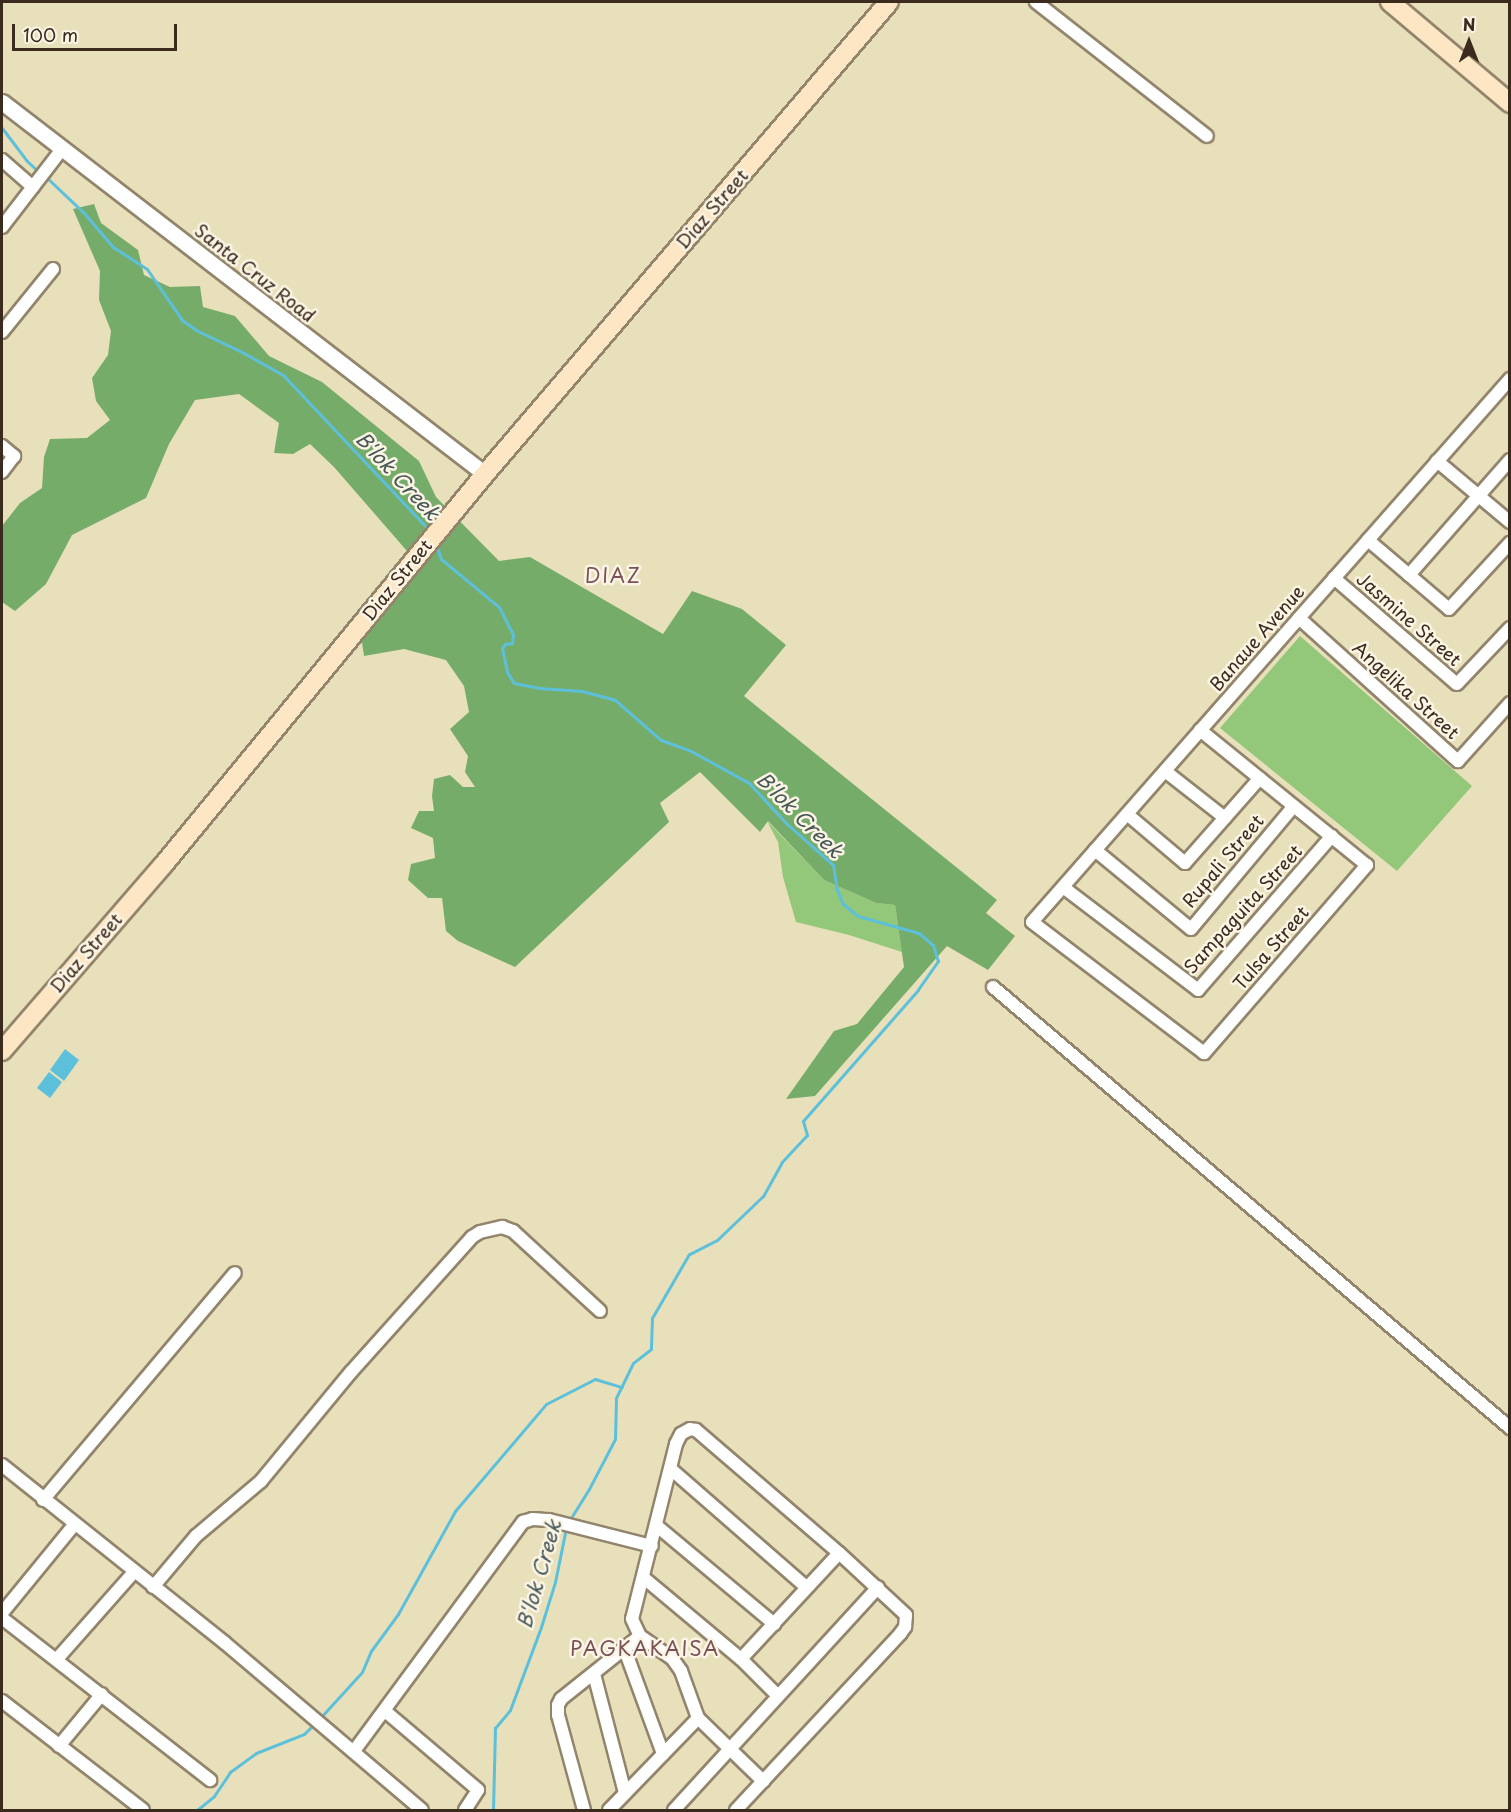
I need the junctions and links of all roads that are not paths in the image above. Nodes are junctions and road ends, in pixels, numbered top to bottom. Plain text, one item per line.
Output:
1 (889, 2) edge
2 (1036, 2) edge
3 (1390, 2) edge
4 (2, 102) edge
5 (1509, 103) edge
6 (1207, 136) dead end
7 (62, 149) junction
8 (2, 160) edge
9 (40, 179) junction
10 (2, 227) edge
11 (53, 269) dead end
12 (2, 332) edge
13 (1509, 379) edge
14 (2, 446) edge
15 (1509, 460) edge
16 (1437, 461) junction
17 (2, 472) edge
18 (484, 474) junction
19 (1478, 496) junction
20 (1509, 522) edge
21 (1368, 540) junction
22 (1509, 543) edge
23 (1409, 575) junction
24 (1334, 578) junction
25 (1299, 618) junction
26 (1509, 628) edge
27 (1509, 703) edge
28 (1200, 730) junction
29 (1165, 771) junction
30 (1260, 778) junction
31 (1294, 806) junction
32 (1127, 814) junction
33 (1225, 818) junction
34 (1332, 836) junction
35 (1095, 850) junction
36 (1063, 887) junction
37 (1032, 922) joint
38 (993, 987) dead end
39 (2, 1051) edge
40 (235, 1274) dead end
41 (600, 1311) dead end
42 (1509, 1428) edge
43 (2, 1466) edge
44 (672, 1470) junction
45 (43, 1500) junction
46 (74, 1524) junction
47 (657, 1526) junction
48 (652, 1546) junction
49 (839, 1552) junction
50 (134, 1572) junction
51 (644, 1578) junction
52 (153, 1587) junction
53 (806, 1587) junction
54 (878, 1587) junction
55 (2, 1613) edge
56 (2, 1618) edge
57 (774, 1624) junction
58 (640, 1636) junction
59 (625, 1650) junction
60 (57, 1659) junction
61 (741, 1659) junction
62 (594, 1674) junction
63 (102, 1694) junction
64 (777, 1695) junction
65 (2, 1701) edge
66 (385, 1711) junction
67 (698, 1718) junction
68 (59, 1746) junction
69 (729, 1748) junction
70 (354, 1751) junction
71 (663, 1754) junction
72 (210, 1780) dead end
73 (763, 1781) junction
74 (626, 1793) junction
75 (143, 1810) edge
76 (422, 1810) edge
77 (465, 1810) edge
78 (584, 1810) edge
79 (609, 1810) edge
80 (674, 1810) edge
81 (736, 1810) edge

1 - 18 main road, Diaz Street
2 - 6 street
3 - 5 main road
4 - 7 street, Santa Cruz Road
7 - 9 street
7 - 18 street, Santa Cruz Road
8 - 9 street
9 - 10 street
11 - 12 street
13 - 16 street, Banaue Avenue
14 - 17 street
15 - 19 street
16 - 19 street
16 - 21 street, Banaue Avenue
18 - 39 main road, Diaz Street
19 - 20 street
19 - 23 street
21 - 23 street
21 - 24 street, Banaue Avenue
22 - 23 street
24 - 25 street, Banaue Avenue
24 - 26 street, Jasmine Street
25 - 27 street, Angelika Street
25 - 28 street, Banaue Avenue
28 - 29 street, Banaue Avenue
28 - 30 street, Tulsa Street
29 - 32 street, Banaue Avenue
29 - 33 street
30 - 31 street, Tulsa Street
30 - 33 street
31 - 34 street, Tulsa Street
31 - 35 street, Rupali Street
32 - 33 street
32 - 35 street, Banaue Avenue
34 - 36 street, Sampaguita Street
34 - 37 street, Tulsa Street
35 - 36 street, Banaue Avenue
36 - 37 street, Banaue Avenue
38 - 42 street
40 - 45 street
41 - 52 street
43 - 45 street
44 - 47 street
44 - 49 street
44 - 53 street
45 - 46 street
46 - 50 street
46 - 55 street
47 - 48 street
47 - 57 street
48 - 51 street
48 - 66 street
49 - 53 street
49 - 54 street
50 - 52 street
50 - 60 street
51 - 58 street
51 - 61 street
52 - 70 street
53 - 57 street
54 - 64 street
54 - 73 street
56 - 60 street
57 - 61 street
58 - 59 street
58 - 67 street
59 - 62 street
59 - 71 street
60 - 63 street
61 - 64 street
62 - 74 street
62 - 78 street
63 - 68 street
63 - 72 street
64 - 69 street
65 - 68 street
66 - 70 street
66 - 77 street
67 - 69 street
67 - 71 street
68 - 75 street
69 - 73 street
69 - 80 street
70 - 76 street
71 - 74 street
73 - 81 street
74 - 79 street

